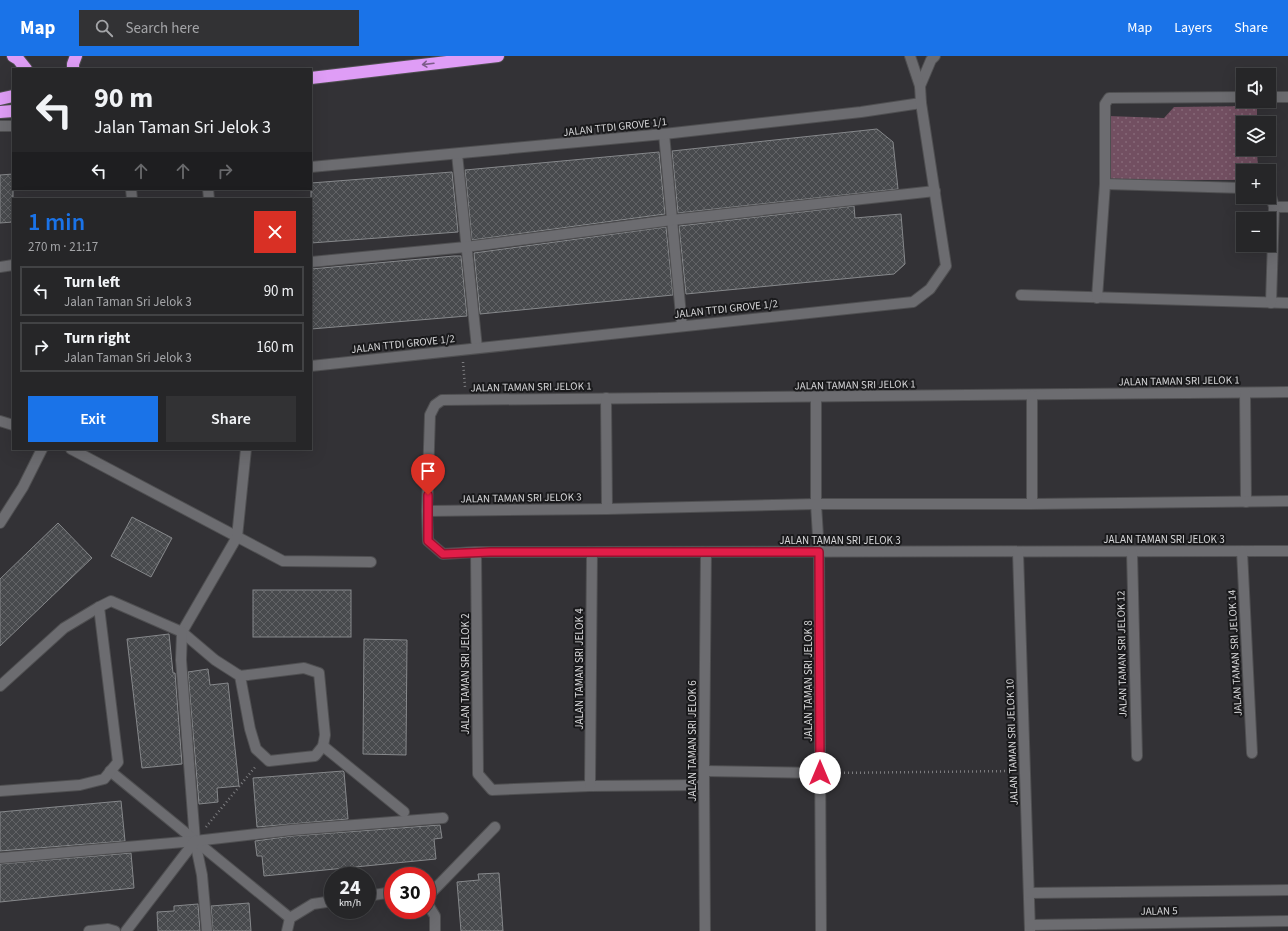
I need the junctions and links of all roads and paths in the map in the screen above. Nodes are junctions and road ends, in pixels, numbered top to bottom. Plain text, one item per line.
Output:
1 (13, 56) edge
2 (76, 56) edge
3 (498, 56) edge
4 (910, 56) edge
5 (935, 56) edge
6 (25, 68) edge
7 (73, 68) edge
8 (312, 78) edge
9 (920, 86) junction
10 (12, 96) edge
11 (1236, 97) edge
12 (1276, 97) edge
13 (1288, 97) edge
14 (0, 99) edge
15 (920, 103) junction
16 (12, 111) edge
17 (0, 112) edge
18 (0, 126) edge
19 (12, 126) edge
20 (664, 134) junction
21 (457, 154) junction
22 (312, 167) edge
23 (1105, 184) junction
24 (1236, 188) edge
25 (935, 191) junction
26 (1273, 204) edge
27 (1274, 207) junction
28 (1288, 207) edge
29 (672, 220) junction
30 (466, 247) junction
31 (312, 262) edge
32 (12, 265) edge
33 (0, 267) edge
34 (1021, 295) dead end
35 (1097, 298) junction
36 (1271, 303) junction
37 (1288, 303) edge
38 (682, 326) junction
39 (477, 348) junction
40 (462, 349) junction
41 (312, 366) edge
42 (1288, 392) edge
43 (1245, 393) junction
44 (1032, 395) junction
45 (816, 397) junction
46 (606, 398) junction
47 (466, 399) junction
48 (430, 415) joint
49 (0, 421) edge
50 (12, 425) edge
51 (42, 450) edge
52 (73, 450) edge
53 (246, 450) edge
54 (1288, 501) edge
55 (1246, 502) junction
56 (816, 504) junction
57 (1032, 504) junction
58 (607, 509) junction
59 (427, 511) junction
60 (0, 523) edge
61 (237, 537) junction
62 (1242, 551) junction
63 (476, 552) junction
64 (592, 552) junction
65 (706, 552) junction
66 (819, 552) junction
67 (1018, 552) junction
68 (1132, 552) junction
69 (1288, 552) edge
70 (371, 562) dead end
71 (99, 607) junction
72 (182, 632) junction
73 (240, 676) junction
74 (0, 686) edge
75 (323, 746) junction
76 (1252, 753) dead end
77 (264, 756) junction
78 (1137, 756) dead end
79 (110, 771) junction
80 (704, 771) junction
81 (1025, 771) junction
82 (820, 773) junction
83 (590, 786) junction
84 (704, 786) junction
85 (0, 791) edge
86 (404, 812) dead end
87 (443, 818) dead end
88 (495, 827) dead end
89 (195, 841) junction
90 (0, 858) edge
91 (436, 888) edge
92 (1288, 890) edge
93 (1029, 893) junction
94 (324, 902) edge
95 (290, 918) junction
96 (435, 919) edge
97 (1288, 921) edge
98 (1207, 927) edge
99 (1030, 928) edge
100 (88, 931) edge
101 (115, 931) edge
102 (126, 931) edge
103 (207, 931) edge
104 (286, 931) edge
105 (435, 931) edge
106 (705, 931) edge
107 (821, 931) edge

1 - 6 highway
2 - 7 highway
3 -> 8 highway
4 - 9 street
5 - 9 street
9 - 15 street, JALAN TTDI GROVE 1/2
10 - 14 highway
11 - 23 street
12 - 13 street
15 - 20 street, JALAN TTDI GROVE 1/1
15 - 25 street, JALAN TTDI GROVE 1/2
16 - 17 highway
18 - 19 street
20 - 21 street, JALAN TTDI GROVE 1/1
20 - 29 street
21 - 22 street, JALAN TTDI GROVE 1/1
21 - 30 street
23 - 24 street
23 - 35 street
25 - 29 street
25 - 38 street, JALAN TTDI GROVE 1/2
26 - 27 street
27 - 28 street
27 - 36 street
29 - 30 street
29 - 38 street
30 - 31 street
30 - 39 street
32 - 33 street
34 - 35 street
35 - 36 street
36 - 37 street
38 - 39 street, JALAN TTDI GROVE 1/2
39 - 40 street, JALAN TTDI GROVE 1/2
40 - 41 street, JALAN TTDI GROVE 1/2
40 - 47 path
42 - 43 street, JALAN TAMAN SRI JELOK 1
43 - 44 street, JALAN TAMAN SRI JELOK 1
43 - 55 street
44 - 45 street, JALAN TAMAN SRI JELOK 1
44 - 57 street
45 - 46 street, JALAN TAMAN SRI JELOK 1
45 - 56 street, JALAN TAMAN SRI JELOK 8
46 - 47 street, JALAN TAMAN SRI JELOK 1
46 - 58 street
47 - 48 street, JALAN TAMAN SRI JELOK 1
48 - 59 street, JALAN TAMAN SRI JELOK 3
49 - 50 street
51 - 60 street
52 - 61 street
53 - 61 street
54 - 55 street, JALAN TAMAN SRI JELOK 3
55 - 57 street, JALAN TAMAN SRI JELOK 3
56 - 57 street, JALAN TAMAN SRI JELOK 3
56 - 58 street, JALAN TAMAN SRI JELOK 3
56 - 66 street, JALAN TAMAN SRI JELOK 8
58 - 59 street, JALAN TAMAN SRI JELOK 3
59 - 63 street, JALAN TAMAN SRI JELOK 3
61 - 70 street
61 - 72 street
62 - 68 street, JALAN TAMAN SRI JELOK 3
62 - 69 street, JALAN TAMAN SRI JELOK 3
62 - 76 street, JALAN TAMAN SRI JELOK 14
63 - 64 street, JALAN TAMAN SRI JELOK 3
63 - 83 street, JALAN TAMAN SRI JELOK 2
64 - 65 street, JALAN TAMAN SRI JELOK 3
64 - 83 street, JALAN TAMAN SRI JELOK 4
65 - 66 street, JALAN TAMAN SRI JELOK 3
65 - 80 street, JALAN TAMAN SRI JELOK 6
66 - 67 street, JALAN TAMAN SRI JELOK 3
66 - 82 street, JALAN TAMAN SRI JELOK 8
67 - 68 street, JALAN TAMAN SRI JELOK 3
67 - 81 street, JALAN TAMAN SRI JELOK 10
68 - 78 street, JALAN TAMAN SRI JELOK 12
71 - 72 street
71 - 74 street
71 - 79 street
72 - 73 street
72 - 89 street
73 - 75 street
73 - 77 street
75 - 77 street
75 - 86 street
77 - 89 path
79 - 85 street
79 - 89 street
80 - 82 street
80 - 84 street, JALAN TAMAN SRI JELOK 6
81 - 82 path
81 - 93 street, JALAN TAMAN SRI JELOK 10
82 - 107 street, JALAN TAMAN SRI JELOK 8
83 - 84 street
84 - 106 street, JALAN TAMAN SRI JELOK 6
87 - 89 street
88 - 91 street
89 - 90 street
89 - 95 street
89 - 102 street
89 - 103 street
92 - 93 street
93 - 99 street, JALAN TAMAN SRI JELOK 10
94 - 95 street
95 - 104 street
96 - 105 street
97 - 98 street, JALAN 5
98 - 99 street, JALAN 5
100 - 101 street

